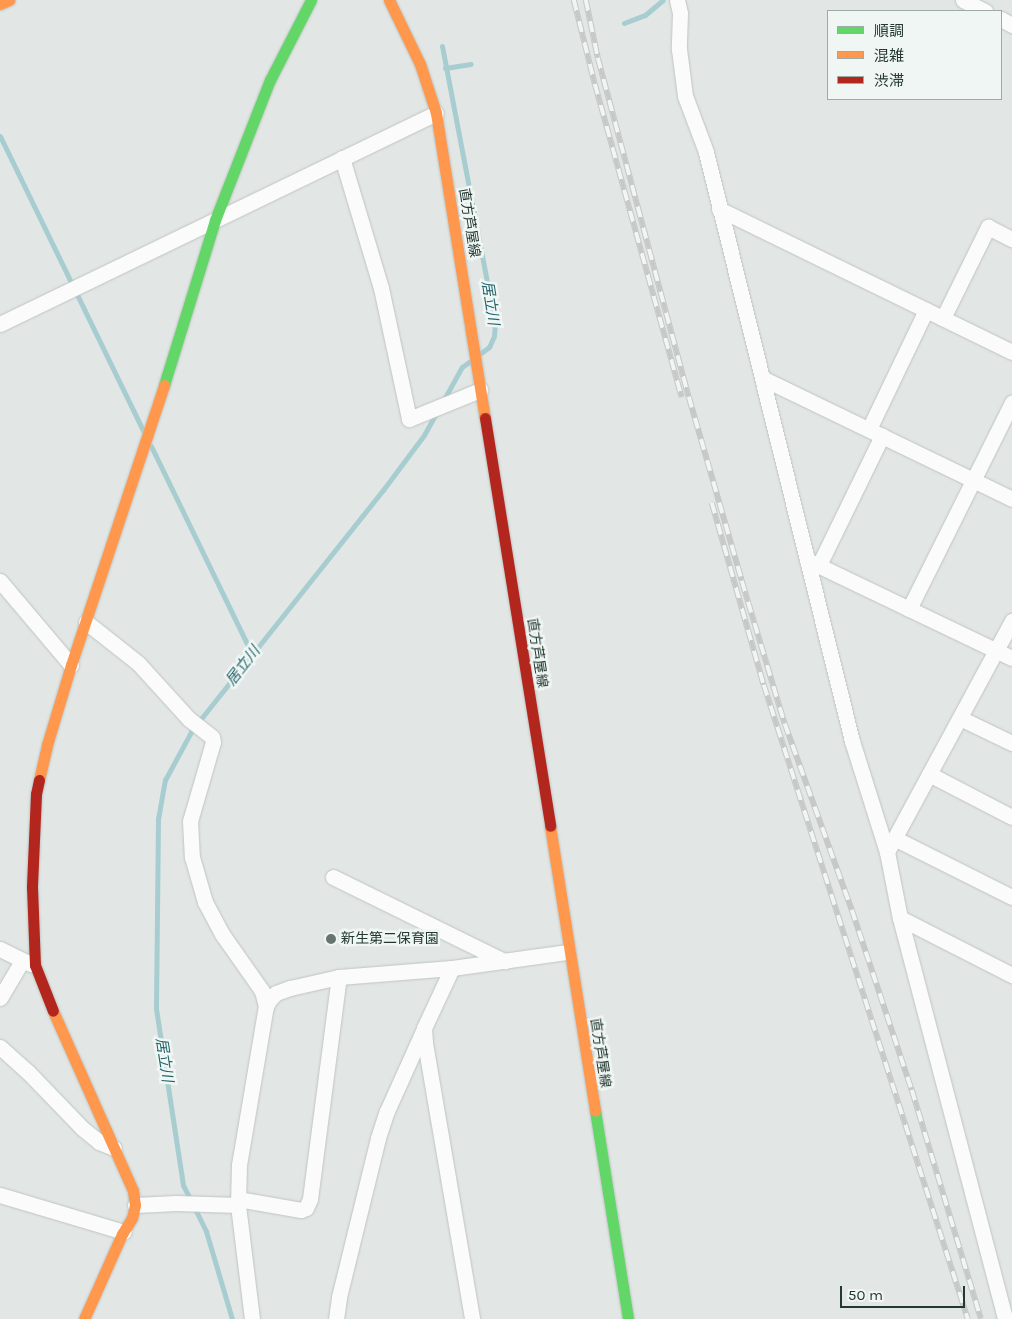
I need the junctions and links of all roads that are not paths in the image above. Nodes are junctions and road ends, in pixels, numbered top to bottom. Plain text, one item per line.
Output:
1 (9, 0) edge
2 (311, 0) edge
3 (389, 0) edge
4 (677, 0) edge
5 (963, 0) edge
6 (0, 4) edge
7 (983, 10) edge
8 (436, 113) junction
9 (342, 158) junction
10 (719, 209) junction
11 (215, 220) junction
12 (1012, 239) edge
13 (926, 310) junction
14 (943, 318) junction
15 (0, 324) edge
16 (1012, 352) edge
17 (762, 378) junction
18 (474, 392) junction
19 (1012, 402) edge
20 (876, 433) junction
21 (973, 480) junction
22 (1012, 499) edge
23 (813, 563) junction
24 (0, 581) edge
25 (909, 609) junction
26 (1012, 621) edge
27 (86, 622) junction
28 (996, 651) junction
29 (1012, 658) edge
30 (71, 665) junction
31 (960, 718) junction
32 (1012, 743) edge
33 (929, 774) junction
34 (1012, 817) edge
35 (894, 838) junction
36 (887, 852) junction
37 (333, 877) dead end
38 (1012, 897) edge
39 (900, 918) junction
40 (0, 949) edge
41 (568, 952) junction
42 (504, 961) junction
43 (29, 963) junction
44 (452, 968) junction
45 (1012, 975) edge
46 (339, 977) junction
47 (0, 998) edge
48 (266, 1006) junction
49 (424, 1028) junction
50 (0, 1047) edge
51 (114, 1148) junction
52 (0, 1195) edge
53 (238, 1202) junction
54 (135, 1205) junction
55 (124, 1232) junction
56 (1006, 1312) edge
57 (84, 1319) edge
58 (252, 1319) edge
59 (336, 1319) edge
60 (472, 1319) edge
61 (628, 1319) edge

1 - 6 street
2 - 11 street
3 - 8 street, 直方芦屋線
4 - 10 street
5 - 7 street
8 - 9 street
8 - 18 street, 直方芦屋線
9 - 11 street
9 - 18 street
10 - 13 street
10 - 17 street
11 - 15 street
11 - 27 street
12 - 14 street
13 - 14 street
13 - 20 street
14 - 16 street
17 - 20 street
17 - 23 street
18 - 41 street, 直方芦屋線
19 - 21 street
20 - 21 street
20 - 23 street
21 - 22 street
21 - 25 street
23 - 25 street
23 - 36 street
24 - 30 street
25 - 28 street
26 - 28 street
27 - 30 street
27 - 48 street
28 - 29 street
28 - 31 street
30 - 43 street
31 - 32 street
31 - 33 street
33 - 34 street
33 - 35 street
35 - 36 street
35 - 38 street
36 - 39 street
37 - 42 street
39 - 45 street
39 - 56 street
40 - 43 street
41 - 42 street
41 - 61 street, 直方芦屋線
42 - 44 street
43 - 47 street
43 - 51 street
44 - 46 street
44 - 49 street
46 - 48 street
46 - 53 street
48 - 53 street
49 - 59 street
49 - 60 street
50 - 51 street
51 - 54 street
52 - 55 street
53 - 54 street
53 - 58 street
54 - 55 street
55 - 57 street

